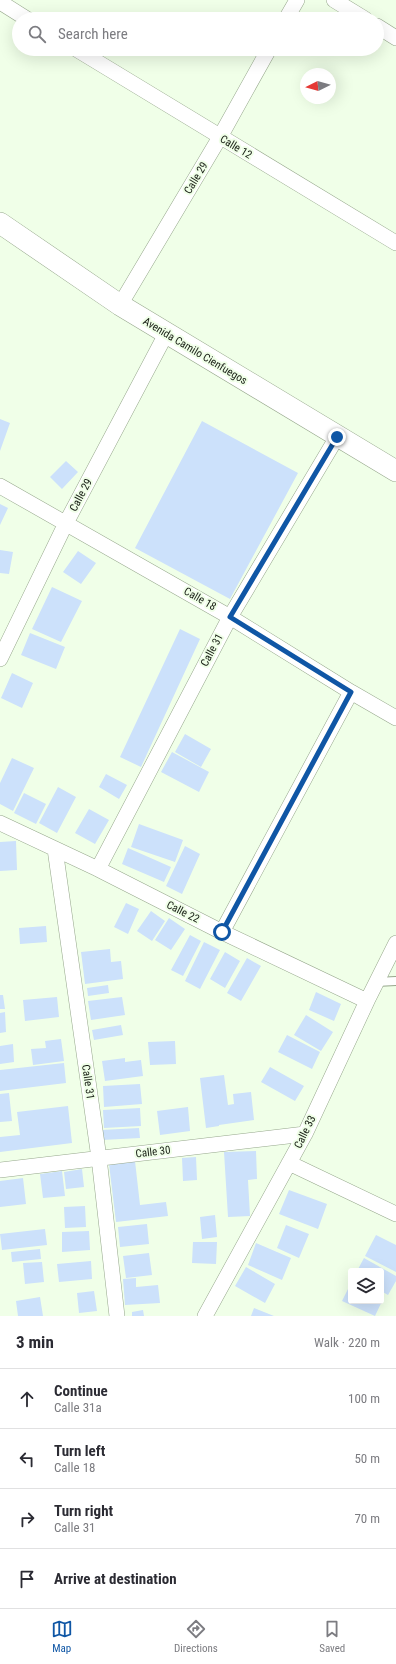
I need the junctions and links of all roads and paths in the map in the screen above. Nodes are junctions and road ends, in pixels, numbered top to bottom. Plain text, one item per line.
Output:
1 (297, 0) edge
2 (334, 0) edge
3 (0, 2) edge
4 (16, 12) edge
5 (290, 12) edge
6 (354, 12) edge
7 (384, 30) edge
8 (396, 38) edge
9 (87, 56) edge
10 (266, 56) edge
11 (220, 137) junction
12 (0, 223) edge
13 (396, 243) edge
14 (120, 305) junction
15 (166, 334) junction
16 (337, 437) junction
17 (394, 465) edge
18 (0, 486) edge
19 (66, 523) junction
20 (230, 617) junction
21 (0, 659) edge
22 (351, 692) junction
23 (396, 718) edge
24 (1, 824) edge
25 (55, 849) junction
26 (98, 869) junction
27 (222, 932) junction
28 (396, 943) edge
29 (396, 981) edge
30 (376, 982) junction
31 (367, 1001) junction
32 (305, 1134) junction
33 (99, 1158) junction
34 (290, 1163) junction
35 (0, 1170) edge
36 (396, 1214) edge
37 (117, 1316) edge
38 (205, 1316) edge

1 - 5 street
2 - 6 street
3 - 4 street
7 - 8 street
9 - 11 street, Calle 12
10 - 11 street, Calle 29
11 - 13 street, Calle 12
11 - 14 street, Calle 29
12 - 14 main road, Avenida Camilo Cienfuegos
14 - 15 main road, Avenida Camilo Cienfuegos
15 - 16 main road, Avenida Camilo Cienfuegos
15 - 19 street, Calle 29
16 - 17 main road, Avenida Camilo Cienfuegos
16 - 20 street, Calle 31
18 - 19 street, Calle 18
19 - 20 street, Calle 18
19 - 21 street, Calle 29
20 - 22 street, Calle 18
20 - 26 street, Calle 31
22 - 23 street, Calle 18
22 - 27 street
24 - 25 street, Calle 22
25 - 26 street, Calle 22
25 - 33 street, Calle 31
26 - 27 street, Calle 22
27 - 31 street, Calle 22
28 - 30 street, Calle 33
29 - 30 lane
30 - 31 street, Calle 33
31 - 32 street, Calle 33
32 - 33 street, Calle 30
32 - 34 street, Calle 33
33 - 35 street, Calle 30
33 - 37 street, Calle 31
34 - 36 street
34 - 38 street, Calle 33

